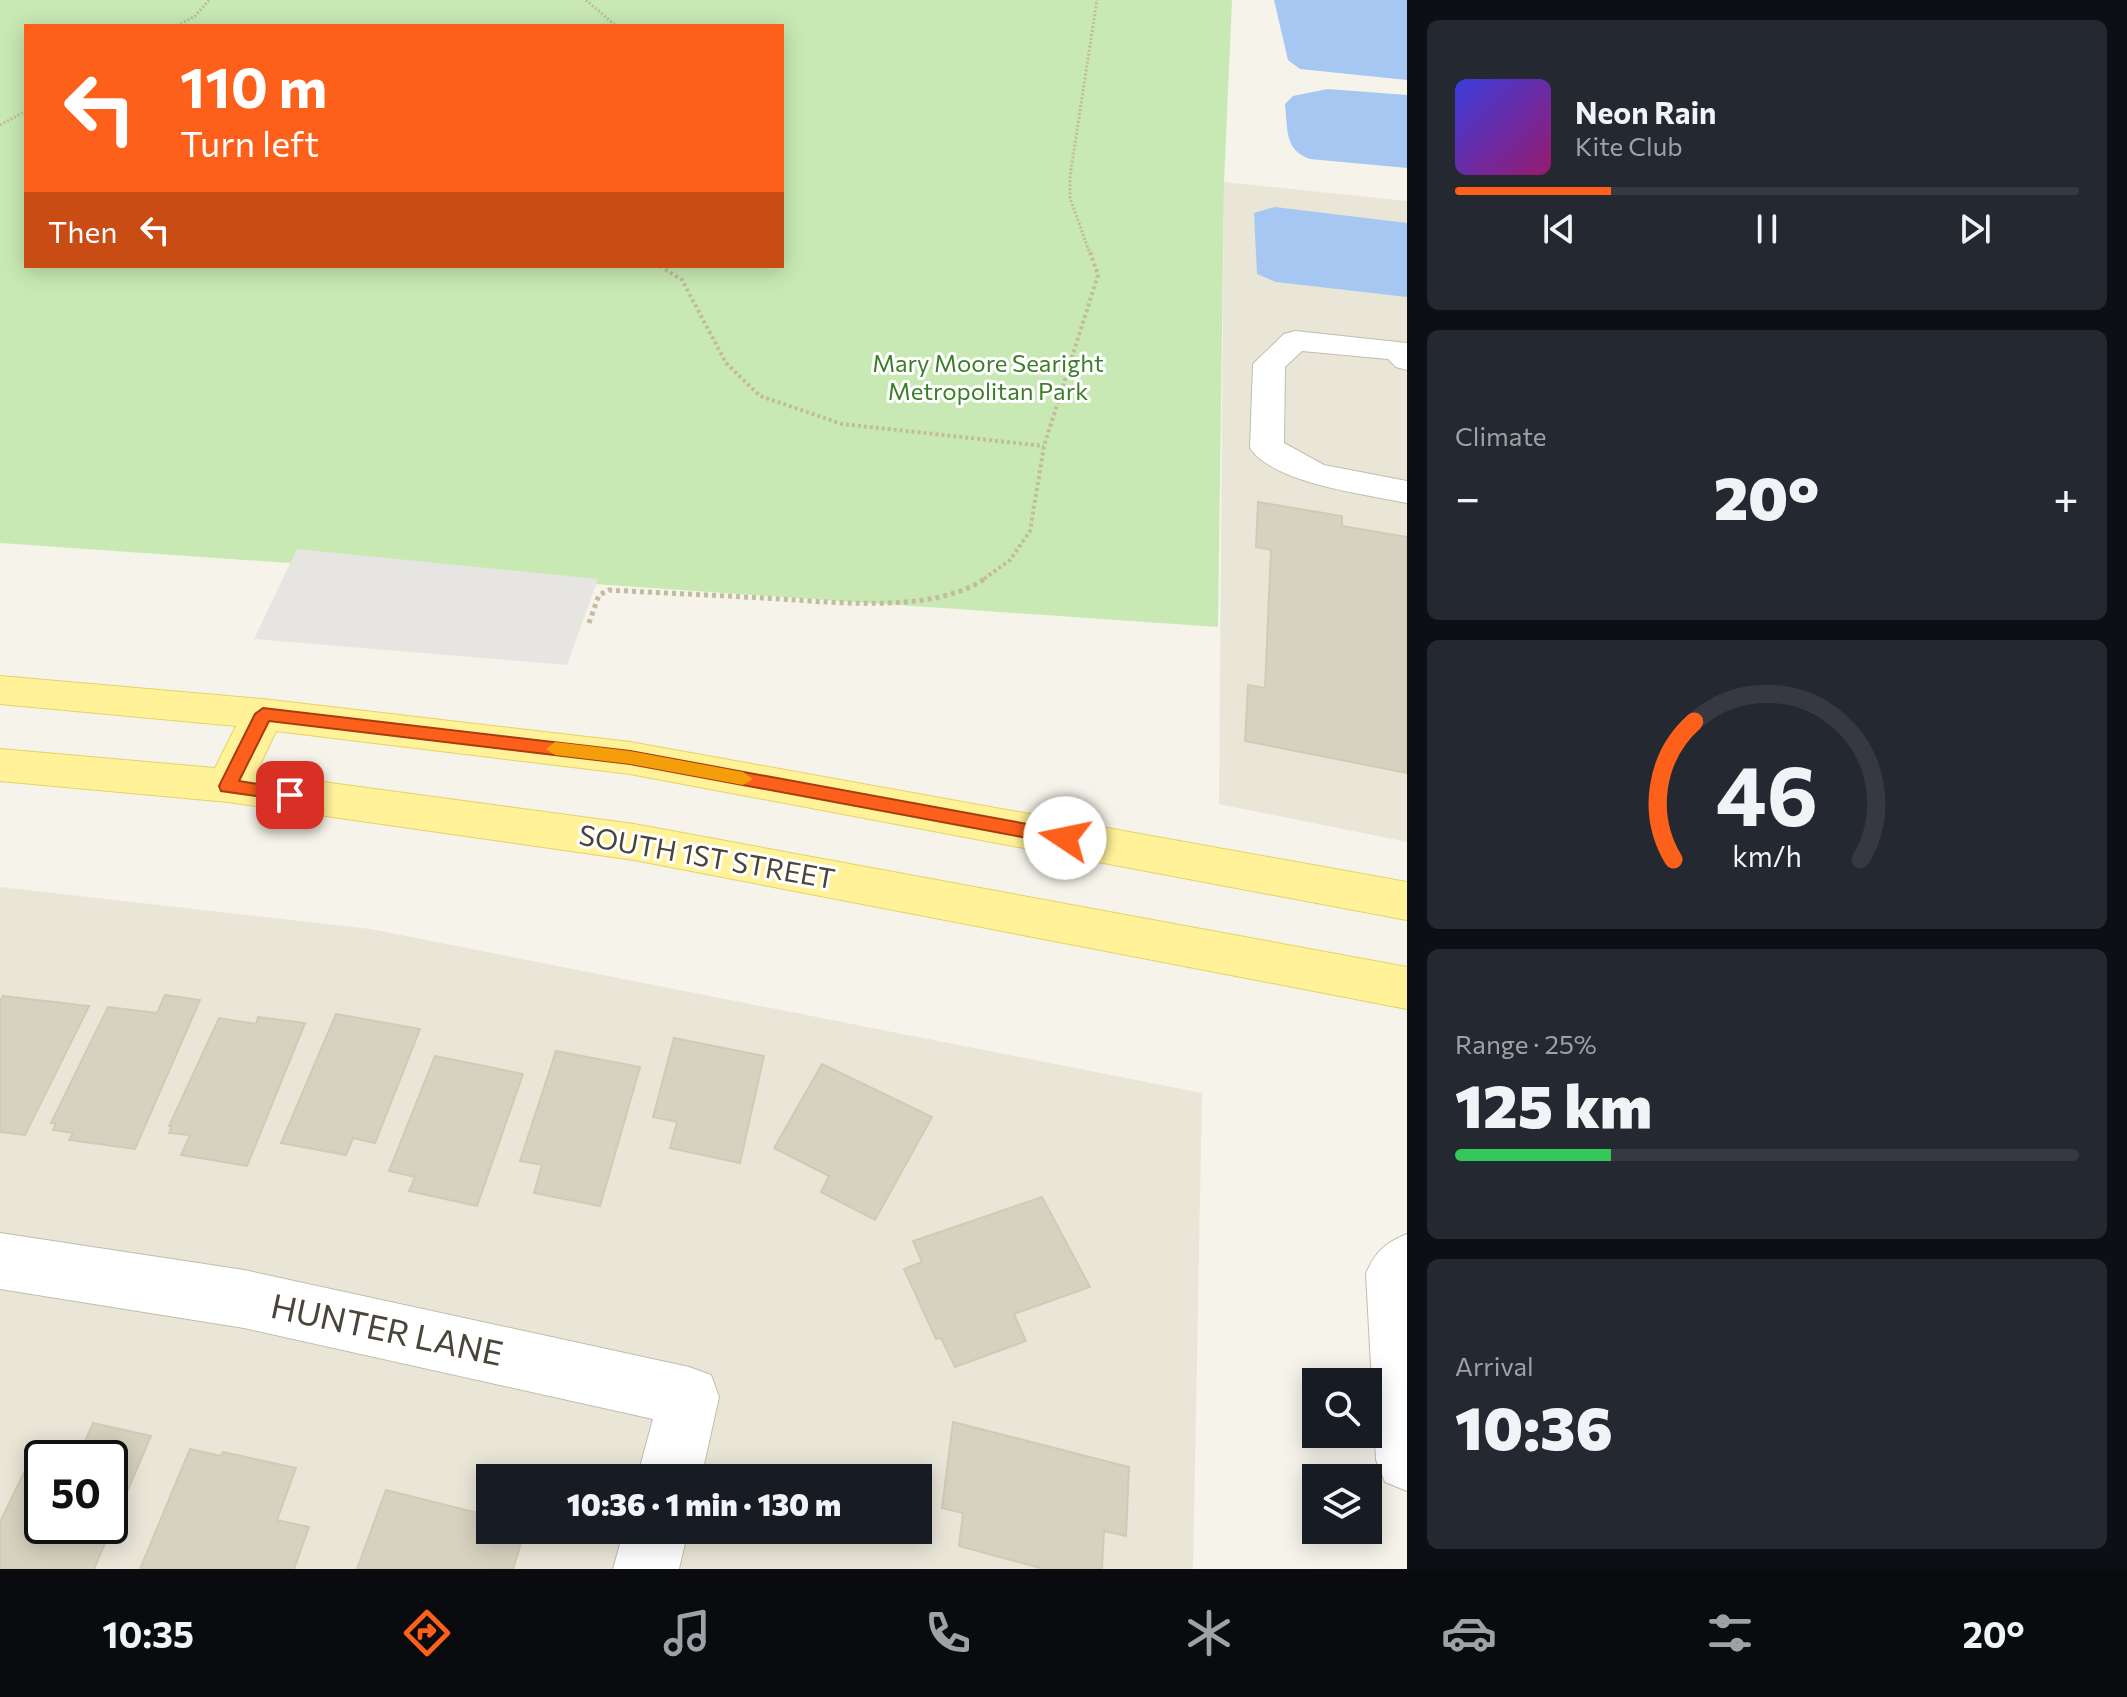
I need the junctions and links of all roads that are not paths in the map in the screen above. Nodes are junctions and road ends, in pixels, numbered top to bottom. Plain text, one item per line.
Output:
1 (1407, 360) edge
2 (1407, 492) edge
3 (0, 690) edge
4 (263, 714) junction
5 (0, 765) edge
6 (228, 786) junction
7 (1407, 901) edge
8 (1407, 988) edge
9 (0, 1261) edge
10 (1407, 1262) edge
11 (1407, 1460) edge
12 (672, 1464) edge
13 (652, 1544) edge
14 (646, 1569) edge

1 - 2 street
3 - 4 main road
4 - 6 main road
4 - 7 main road
5 - 6 main road, SOUTH 1ST STREET
6 - 8 main road, SOUTH 1ST STREET
9 - 12 street, HUNTER LANE
10 - 11 street
13 - 14 street

